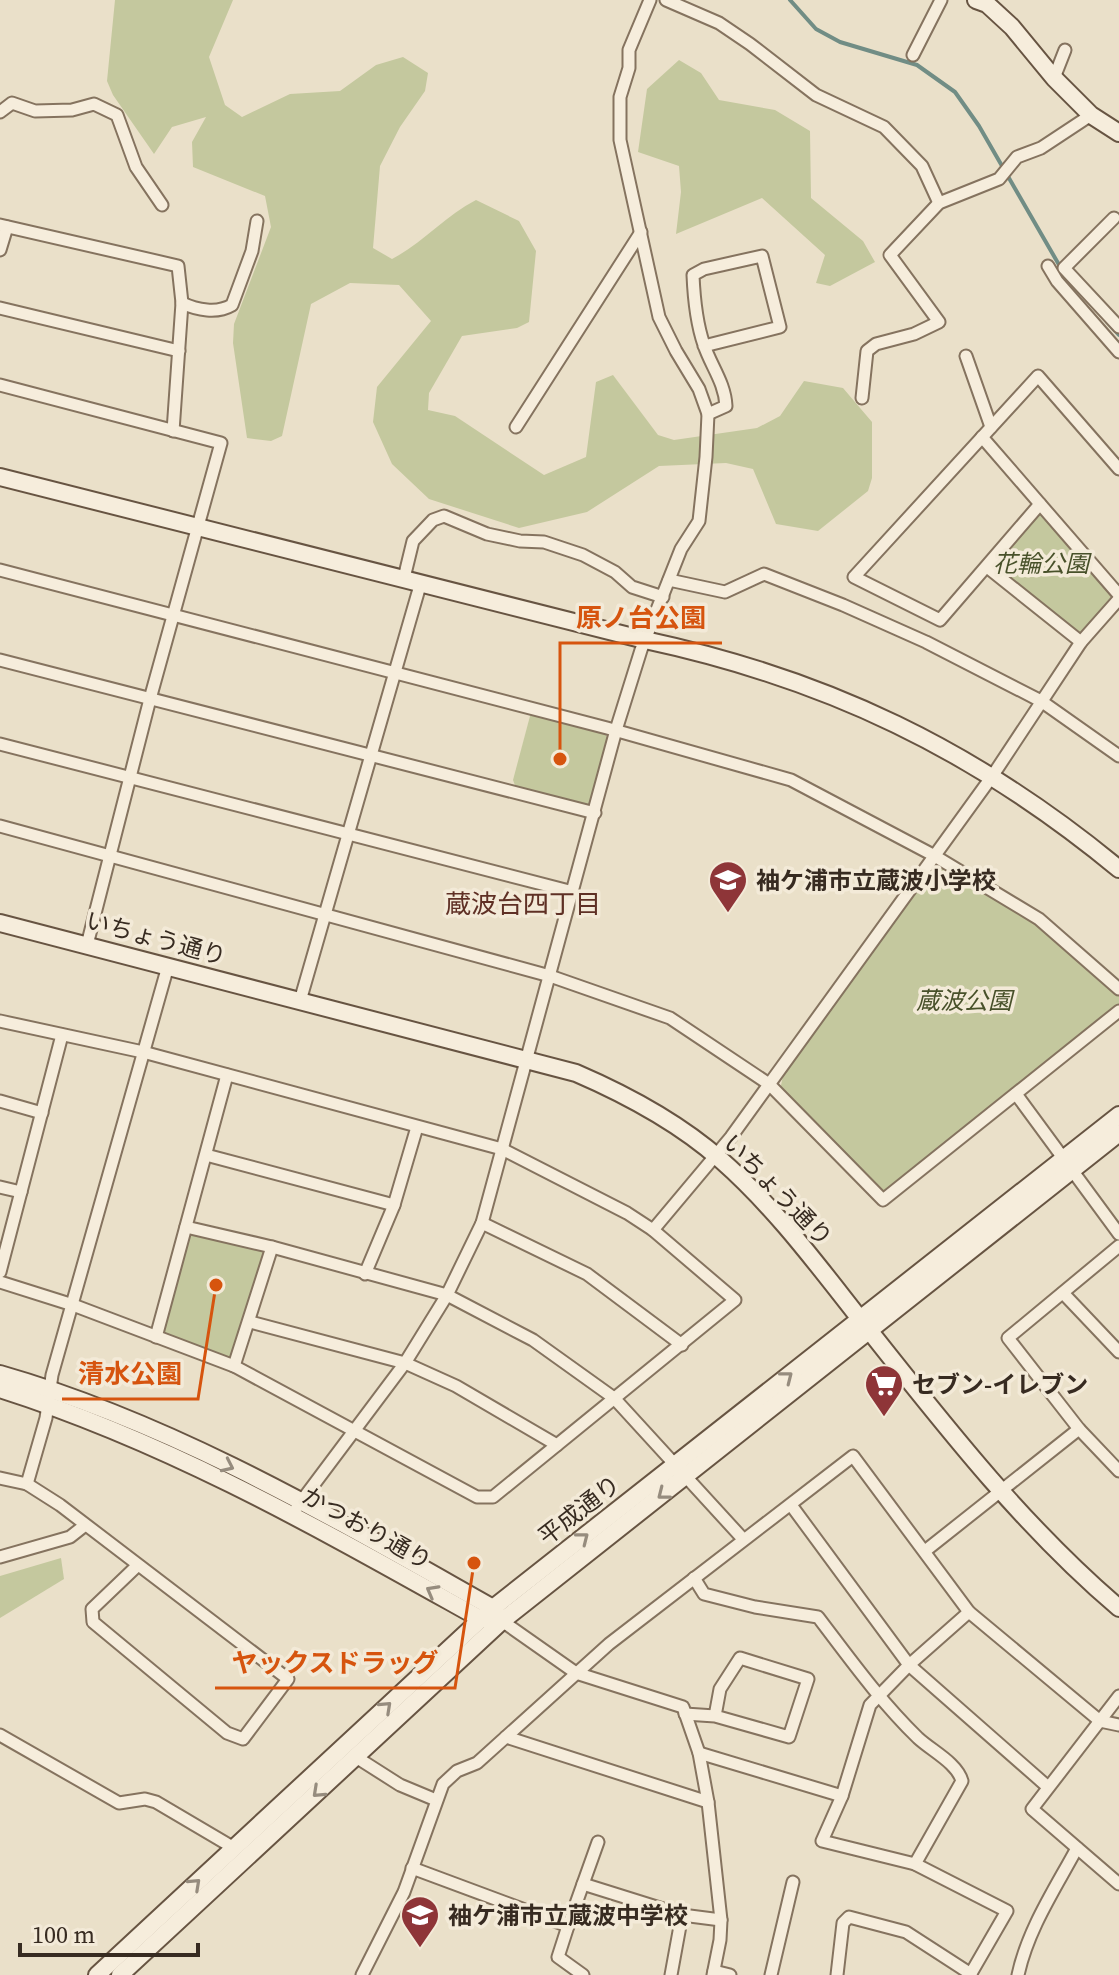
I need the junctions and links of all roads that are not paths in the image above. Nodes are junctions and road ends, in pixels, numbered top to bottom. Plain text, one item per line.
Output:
1 (650, 0) edge
2 (666, 0) edge
3 (941, 0) edge
4 (984, 1) edge
5 (1065, 50) dead end
6 (913, 55) dead end
7 (1054, 78) junction
8 (0, 112) edge
9 (1091, 115) junction
10 (1118, 131) edge
11 (939, 203) junction
12 (162, 205) dead end
13 (1114, 218) dead end
14 (257, 221) dead end
15 (3, 226) edge
16 (641, 232) junction
17 (0, 250) edge
18 (1048, 266) dead end
19 (182, 303) junction
20 (0, 308) edge
21 (1119, 327) edge
22 (704, 346) junction
23 (179, 351) junction
24 (1119, 352) edge
25 (966, 356) dead end
26 (0, 385) edge
27 (862, 398) dead end
28 (708, 414) junction
29 (516, 427) dead end
30 (991, 427) junction
31 (173, 431) junction
32 (982, 437) junction
33 (1119, 469) edge
34 (0, 477) edge
35 (1040, 504) junction
36 (198, 526) junction
37 (987, 567) junction
38 (0, 570) edge
39 (412, 580) junction
40 (669, 580) junction
41 (663, 597) junction
42 (1119, 597) edge
43 (173, 616) junction
44 (645, 640) junction
45 (1081, 642) junction
46 (0, 660) edge
47 (396, 672) junction
48 (150, 699) junction
49 (1041, 701) junction
50 (616, 730) junction
51 (0, 744) edge
52 (369, 755) junction
53 (1119, 756) edge
54 (993, 775) junction
55 (132, 778) junction
56 (595, 813) junction
57 (0, 826) edge
58 (347, 833) junction
59 (933, 855) junction
60 (111, 857) junction
61 (1119, 869) edge
62 (573, 892) junction
63 (324, 915) junction
64 (0, 923) edge
65 (87, 945) junction
66 (168, 966) junction
67 (550, 976) junction
68 (1119, 989) edge
69 (300, 1001) junction
70 (1119, 1011) edge
71 (0, 1021) edge
72 (62, 1035) junction
73 (143, 1052) junction
74 (526, 1060) junction
75 (227, 1075) junction
76 (769, 1084) junction
77 (1016, 1094) junction
78 (0, 1101) edge
79 (42, 1113) junction
80 (1119, 1115) edge
81 (417, 1127) junction
82 (1119, 1133) edge
83 (502, 1149) junction
84 (206, 1155) junction
85 (716, 1156) junction
86 (1069, 1164) junction
87 (0, 1187) edge
88 (21, 1192) junction
89 (394, 1205) junction
90 (482, 1223) junction
91 (186, 1227) junction
92 (653, 1230) junction
93 (1119, 1234) edge
94 (1119, 1246) edge
95 (272, 1247) junction
96 (0, 1272) edge
97 (365, 1274) junction
98 (0, 1282) edge
99 (1063, 1293) junction
100 (447, 1295) junction
101 (73, 1305) junction
102 (250, 1322) junction
103 (865, 1325) junction
104 (156, 1337) junction
105 (682, 1345) junction
106 (1119, 1352) edge
107 (405, 1363) junction
108 (234, 1366) junction
109 (0, 1374) edge
110 (0, 1389) edge
111 (48, 1396) junction
112 (614, 1398) junction
113 (1079, 1429) junction
114 (354, 1432) junction
115 (557, 1445) junction
116 (680, 1471) junction
117 (1119, 1471) edge
118 (0, 1478) edge
119 (27, 1484) junction
120 (1001, 1491) junction
121 (791, 1505) junction
122 (297, 1507) junction
123 (84, 1526) junction
124 (743, 1539) junction
125 (925, 1551) junction
126 (0, 1557) edge
127 (137, 1566) junction
128 (694, 1578) junction
129 (1119, 1608) edge
130 (969, 1612) junction
131 (492, 1616) junction
132 (909, 1665) junction
133 (576, 1673) junction
134 (1119, 1696) edge
135 (879, 1697) junction
136 (685, 1714) junction
137 (715, 1716) junction
138 (1100, 1721) junction
139 (1119, 1725) edge
140 (0, 1735) edge
141 (506, 1737) junction
142 (699, 1753) junction
143 (356, 1757) junction
144 (1048, 1787) junction
145 (842, 1796) junction
146 (436, 1800) junction
147 (708, 1802) junction
148 (598, 1842) dead end
149 (234, 1848) junction
150 (1077, 1848) junction
151 (915, 1864) junction
152 (412, 1868) junction
153 (793, 1882) dead end
154 (583, 1884) junction
155 (1119, 1884) edge
156 (682, 1915) junction
157 (721, 1920) junction
158 (568, 1926) junction
159 (714, 1973) edge
160 (970, 1974) edge
161 (97, 1975) edge
162 (120, 1975) edge
163 (362, 1975) edge
164 (583, 1975) edge
165 (671, 1975) edge
166 (730, 1975) edge
167 (771, 1975) edge
168 (837, 1975) edge
169 (1018, 1975) edge

1 - 16 street
2 - 11 street
3 - 6 street
4 - 7 street
5 - 7 street
7 - 9 street
8 - 12 street
9 - 10 street
9 - 11 street
11 - 27 street
13 - 21 street
14 - 19 street
15 - 17 street
15 - 19 street
16 - 28 street
16 - 29 street
18 - 24 street
19 - 23 street
20 - 23 street
22 - 22 street
22 - 28 street
23 - 31 street
25 - 30 street
26 - 31 street
28 - 40 street
30 - 32 street
30 - 33 street
31 - 36 street
32 - 35 street
32 - 37 street
34 - 36 street
35 - 37 street
35 - 42 street
36 - 39 street
36 - 43 street
37 - 45 street
38 - 43 street
39 - 41 street
39 - 44 street
39 - 47 street
40 - 41 street
40 - 49 street
41 - 44 street
42 - 45 street
43 - 47 street
43 - 48 street
44 - 50 street
44 - 54 street
45 - 49 street
46 - 48 street
47 - 50 street
47 - 52 street
48 - 52 street
48 - 55 street
49 - 53 street
49 - 54 street
50 - 56 street
50 - 59 street
51 - 55 street
52 - 56 street
52 - 58 street
54 - 59 street
54 - 61 street
55 - 58 street
55 - 60 street
56 - 62 street
57 - 60 street
58 - 62 street
58 - 63 street
59 - 68 street
59 - 76 street
60 - 63 street
60 - 65 street
62 - 67 street
63 - 67 street
63 - 69 street
64 - 65 street, いちょう通り
65 - 66 street, いちょう通り
66 - 69 street, いちょう通り
66 - 73 street
67 - 74 street
67 - 76 street
69 - 74 street, いちょう通り
70 - 77 street
71 - 72 street
72 - 73 street
72 - 79 street
73 - 75 street
73 - 101 street
74 - 83 street
74 - 85 street, いちょう通り
75 - 81 street
75 - 84 street
76 - 77 street
76 - 85 street
77 - 86 street
78 - 79 street
79 - 88 street
80 - 86 street, 平成通り
81 - 83 street
81 - 89 street
82 - 86 street, 平成通り
83 - 90 street
83 - 92 street
84 - 89 street
84 - 91 street
85 - 92 street
85 - 103 street, いちょう通り
86 - 93 street
86 - 103 street, 平成通り
87 - 88 street
88 - 96 street
89 - 97 street
90 - 100 street
90 - 105 street
91 - 95 street
91 - 104 street
92 - 105 street
94 - 99 street
95 - 97 street
95 - 102 street
97 - 100 street
98 - 101 street
99 - 106 street
99 - 113 street
100 - 107 street
100 - 112 street
101 - 104 street
101 - 111 street
102 - 107 street
102 - 108 street
103 - 116 street, 平成通り
103 - 120 street, いちょう通り
104 - 108 street
105 - 112 street
107 - 114 street
107 - 115 street
108 - 114 street
109 - 111 street, かつおり通り
110 - 111 street, かつおり通り
111 - 119 street
111 - 122 street, かつおり通り
112 - 115 street
112 - 116 street
113 - 117 street
113 - 120 street
114 - 115 street
114 - 122 street
116 - 124 street
116 - 131 street, 平成通り
118 - 119 street
119 - 123 street
120 - 125 street
120 - 129 street, いちょう通り
121 - 124 street
121 - 125 street
121 - 132 street
122 - 131 street, かつおり通り
123 - 126 street
123 - 127 street
124 - 128 street
125 - 130 street
127 - 127 street
128 - 133 street
128 - 135 street
130 - 132 street
130 - 138 street
131 - 133 street
131 - 143 street, 平成通り
149 -> 131 street, 平成通り
132 - 135 street
132 - 144 street
133 - 136 street
133 - 141 street
134 - 138 street
135 - 145 street
135 - 151 street
136 - 137 street
136 - 142 street
137 - 137 street
138 - 139 street
138 - 144 street
140 - 149 street
141 - 146 street
141 - 147 street
142 - 145 street
142 - 147 street
143 - 146 street
143 -> 162 street, 平成通り
144 - 150 street
145 - 151 street
146 - 152 street
147 - 157 street
148 - 154 street
161 -> 149 street, 平成通り
150 - 155 street
150 - 169 street
151 - 160 street
152 - 158 street
152 - 163 street
153 - 167 street
154 - 156 street
154 - 158 street
156 - 157 street
156 - 165 street
157 - 159 street
158 - 164 street
159 - 166 street
160 - 168 street

